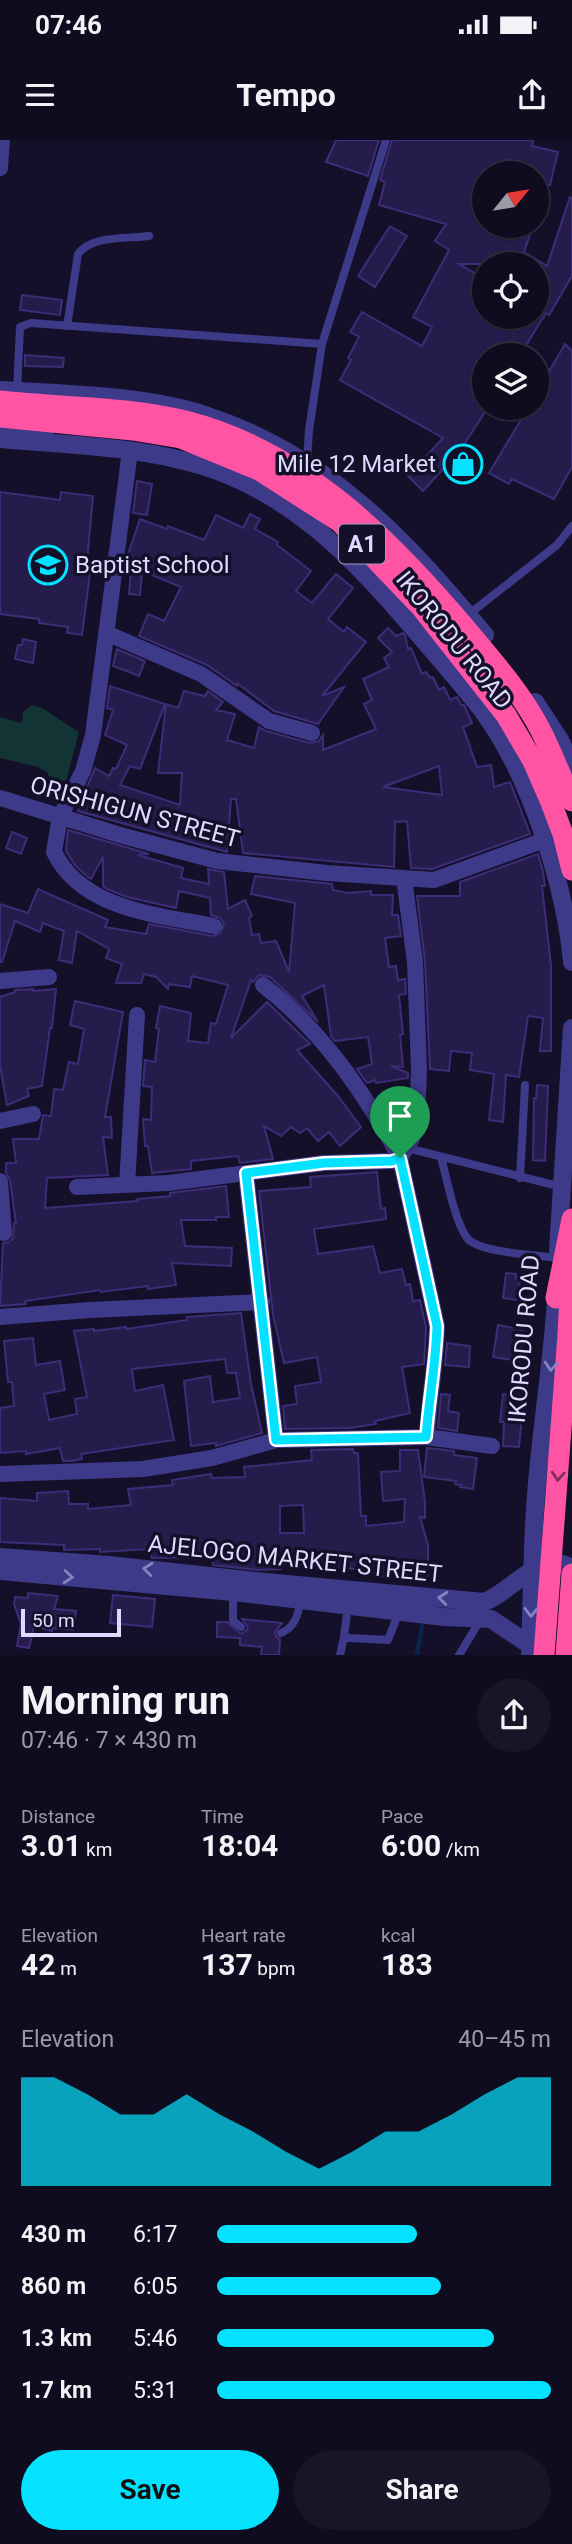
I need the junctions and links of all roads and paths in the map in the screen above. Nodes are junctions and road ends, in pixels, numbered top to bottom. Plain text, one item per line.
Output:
1 (2, 140) edge
2 (386, 140) edge
3 (0, 168) edge
4 (149, 236) dead end
5 (67, 326) junction
6 (321, 344) junction
7 (6, 394) edge
8 (0, 417) edge
9 (0, 429) edge
10 (0, 439) edge
11 (130, 451) junction
12 (307, 463) junction
13 (572, 526) edge
14 (468, 615) junction
15 (106, 633) junction
16 (312, 733) dead end
17 (572, 765) edge
18 (0, 798) edge
19 (572, 801) edge
20 (60, 817) junction
21 (545, 840) junction
22 (572, 870) edge
23 (404, 878) junction
24 (572, 917) edge
25 (214, 926) dead end
26 (572, 962) edge
27 (49, 977) dead end
28 (0, 981) edge
29 (262, 985) dead end
30 (137, 1015) dead end
31 (572, 1028) edge
32 (525, 1085) dead end
33 (33, 1114) dead end
34 (0, 1121) edge
35 (572, 1122) edge
36 (404, 1153) junction
37 (441, 1157) junction
38 (246, 1173) junction
39 (520, 1178) junction
40 (0, 1181) edge
41 (127, 1185) junction
42 (77, 1187) dead end
43 (562, 1187) junction
44 (572, 1219) edge
45 (4, 1233) dead end
46 (565, 1260) edge
47 (556, 1298) junction
48 (262, 1302) junction
49 (0, 1317) edge
50 (426, 1437) junction
51 (276, 1440) junction
52 (492, 1446) dead end
53 (0, 1474) edge
54 (0, 1557) edge
55 (572, 1568) edge
56 (531, 1570) junction
57 (0, 1571) edge
58 (572, 1574) edge
59 (233, 1592) junction
60 (300, 1601) junction
61 (348, 1606) junction
62 (483, 1610) junction
63 (399, 1612) junction
64 (241, 1627) dead end
65 (281, 1633) dead end
66 (344, 1637) junction
67 (535, 1652) edge
68 (572, 1652) edge
69 (340, 1655) edge
70 (459, 1655) edge
71 (554, 1655) edge
72 (565, 1655) edge

1 - 3 street
2 - 6 lane
4 - 5 lane
5 - 6 lane
5 - 7 lane
6 - 12 lane
7 - 12 street, IKORODU ROAD
7 - 19 highway, IKORODU ROAD / A1
8 - 22 highway, IKORODU ROAD / A1
9 - 24 lane
10 - 11 street, IKORODU ROAD
11 - 15 street
11 - 21 street, IKORODU ROAD
12 - 14 street, IKORODU ROAD
13 - 14 lane
14 - 17 street, IKORODU ROAD
15 - 16 street
15 - 20 street
18 - 20 street, ORISHIGUN STREET
20 - 23 street, ORISHIGUN STREET
20 - 25 street
21 - 23 street, ORISHIGUN STREET
21 - 26 street, IKORODU ROAD
23 - 36 street
27 - 28 street
29 - 36 street
30 - 41 street
31 - 43 street, IKORODU ROAD
32 - 39 lane
33 - 34 street
35 - 47 lane
36 - 37 lane
36 - 38 street
36 - 50 street
37 - 39 lane
37 - 46 lane
38 - 41 street
38 - 48 street
39 - 43 lane
40 - 45 street
41 - 42 street
43 - 46 street, IKORODU ROAD
44 - 47 highway
46 - 47 street, IKORODU ROAD
46 -> 67 highway, IKORODU ROAD, bridge
47 -> 56 street, IKORODU ROAD
48 - 49 street
48 - 51 street
50 - 51 street
50 - 52 street
51 - 53 street
62 -> 54 street, AJELOGO MARKET STREET
55 - 56 street
56 - 62 street
56 -> 67 street, IKORODU ROAD
57 -> 59 street, AJELOGO MARKET STREET
58 - 72 highway, bridge
59 - 60 street, AJELOGO MARKET STREET
59 - 64 lane
60 - 61 street, AJELOGO MARKET STREET
60 - 65 lane
61 - 63 street, AJELOGO MARKET STREET
61 - 66 lane
62 - 63 street, AJELOGO MARKET STREET
62 - 67 street, AJELOGO MARKET STREET
62 - 70 lane
63 - 66 lane
66 - 69 lane
67 - 71 street, AJELOGO MARKET STREET
68 - 72 street

